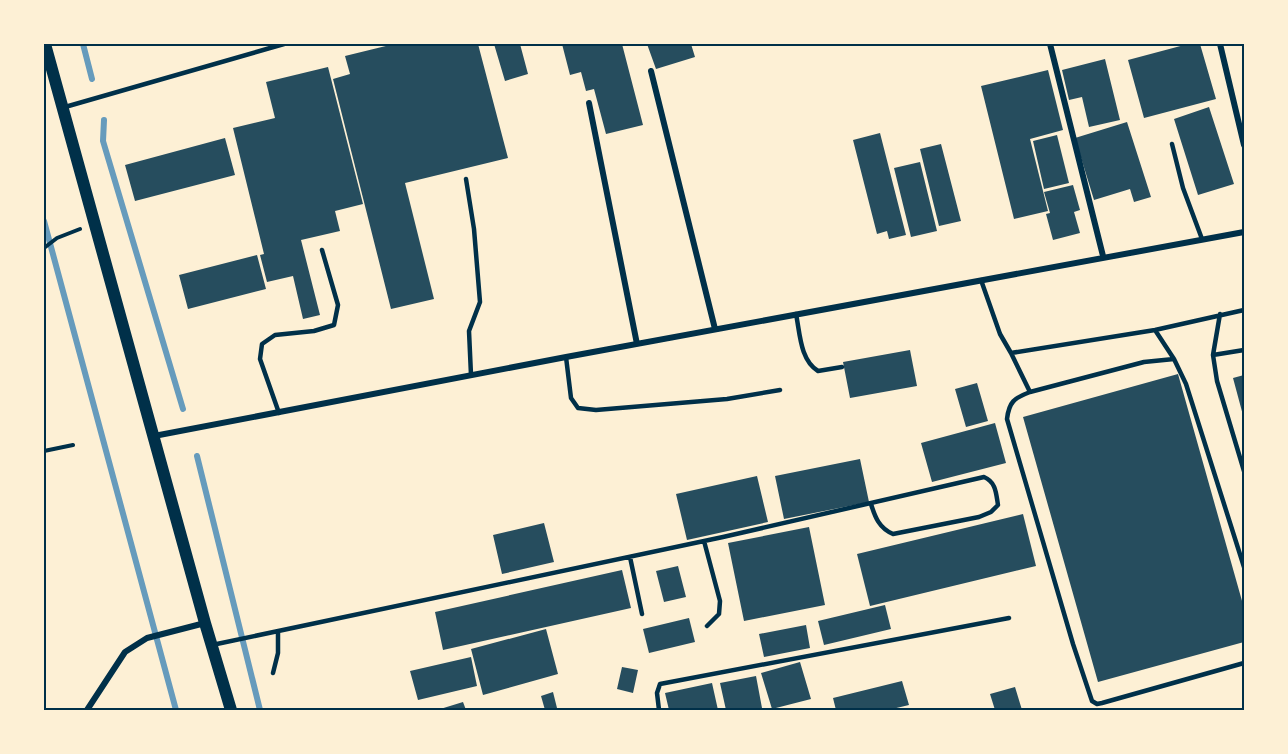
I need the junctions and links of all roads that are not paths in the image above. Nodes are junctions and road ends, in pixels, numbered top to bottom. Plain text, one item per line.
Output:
1 (45, 44) edge
2 (285, 44) edge
3 (1050, 44) edge
4 (1220, 44) edge
5 (651, 71) dead end
6 (590, 103) dead end
7 (62, 108) junction
8 (1172, 144) dead end
9 (1245, 145) edge
10 (466, 179) dead end
11 (1245, 232) edge
12 (1202, 239) junction
13 (322, 250) dead end
14 (1103, 256) junction
15 (981, 280) junction
16 (1245, 310) edge
17 (796, 314) junction
18 (1220, 314) junction
19 (715, 329) junction
20 (1155, 330) junction
21 (637, 344) junction
22 (1245, 350) edge
23 (1011, 353) junction
24 (1213, 355) junction
25 (566, 357) junction
26 (1174, 359) junction
27 (842, 367) dead end
28 (471, 375) junction
29 (780, 390) dead end
30 (1030, 392) junction
31 (279, 413) junction
32 (154, 436) junction
33 (1245, 471) edge
34 (871, 504) junction
35 (704, 541) junction
36 (630, 557) junction
37 (1245, 567) edge
38 (642, 614) dead end
39 (1010, 618) dead end
40 (205, 623) junction
41 (707, 626) dead end
42 (278, 631) junction
43 (212, 645) junction
44 (1245, 663) edge
45 (273, 673) dead end
46 (87, 711) edge
47 (231, 711) edge
48 (659, 711) edge

1 - 7 main road
2 - 7 lane
3 - 14 street
4 - 9 street
5 - 19 street
6 - 21 street
7 - 32 main road
8 - 12 lane
10 - 28 lane
11 - 12 street
12 - 14 street
13 - 31 lane
14 - 15 street
15 - 17 street
15 - 23 lane
16 - 18 lane
17 - 19 street
17 - 27 lane
18 - 20 lane
18 - 24 lane
19 - 21 street
20 - 23 lane
20 - 26 lane
21 - 25 street
22 - 24 lane
23 - 30 lane
24 - 33 lane
25 - 28 street
25 - 29 lane
26 - 30 lane
26 - 37 lane
28 - 31 street
30 - 44 lane
31 - 32 street
32 - 40 main road
34 - 34 lane
34 - 35 lane
35 - 36 lane
35 - 41 lane
36 - 38 lane
36 - 42 lane
39 - 48 lane
40 - 43 main road
40 - 46 street
42 - 43 lane
42 - 45 lane
43 - 47 main road

